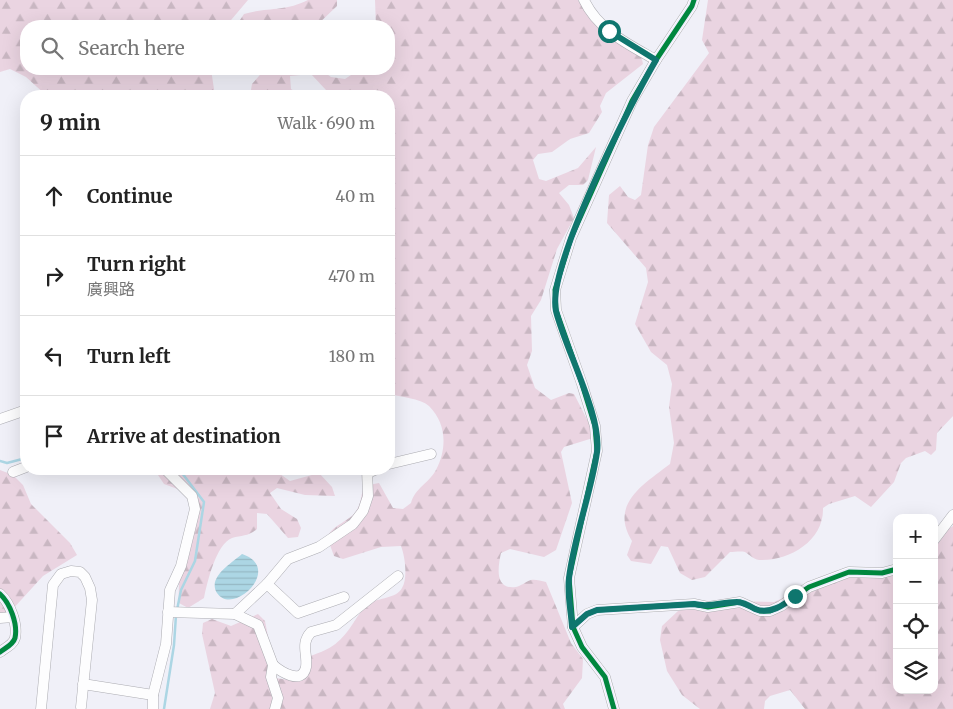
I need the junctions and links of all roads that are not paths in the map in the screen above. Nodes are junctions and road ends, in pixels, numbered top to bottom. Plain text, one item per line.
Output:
1 (584, 0) edge
2 (694, 0) edge
3 (656, 60) junction
4 (20, 412) edge
5 (0, 420) edge
6 (431, 454) dead end
7 (395, 463) edge
8 (20, 470) edge
9 (14, 472) dead end
10 (171, 475) edge
11 (370, 475) edge
12 (953, 515) edge
13 (938, 535) edge
14 (893, 571) edge
15 (398, 576) dead end
16 (267, 584) junction
17 (0, 594) edge
18 (344, 596) dead end
19 (169, 612) junction
20 (234, 614) junction
21 (14, 617) junction
22 (0, 618) edge
23 (572, 627) junction
24 (0, 652) edge
25 (273, 665) junction
26 (83, 684) junction
27 (153, 695) junction
28 (81, 707) dead end
29 (41, 709) edge
30 (153, 709) edge
31 (274, 709) edge
32 (614, 709) edge

1 - 3 street
2 - 3 street
3 - 23 street
4 - 5 street
6 - 7 street
8 - 9 street
10 - 19 street
11 - 16 street
12 - 13 street
14 - 23 street
15 - 25 street
16 - 18 street
16 - 20 street
17 - 21 street
19 - 20 street
19 - 27 street
20 - 25 street
21 - 22 street
21 - 24 street
23 - 32 street
25 - 31 street
26 - 27 street
26 - 28 street
26 - 29 street
27 - 30 street

